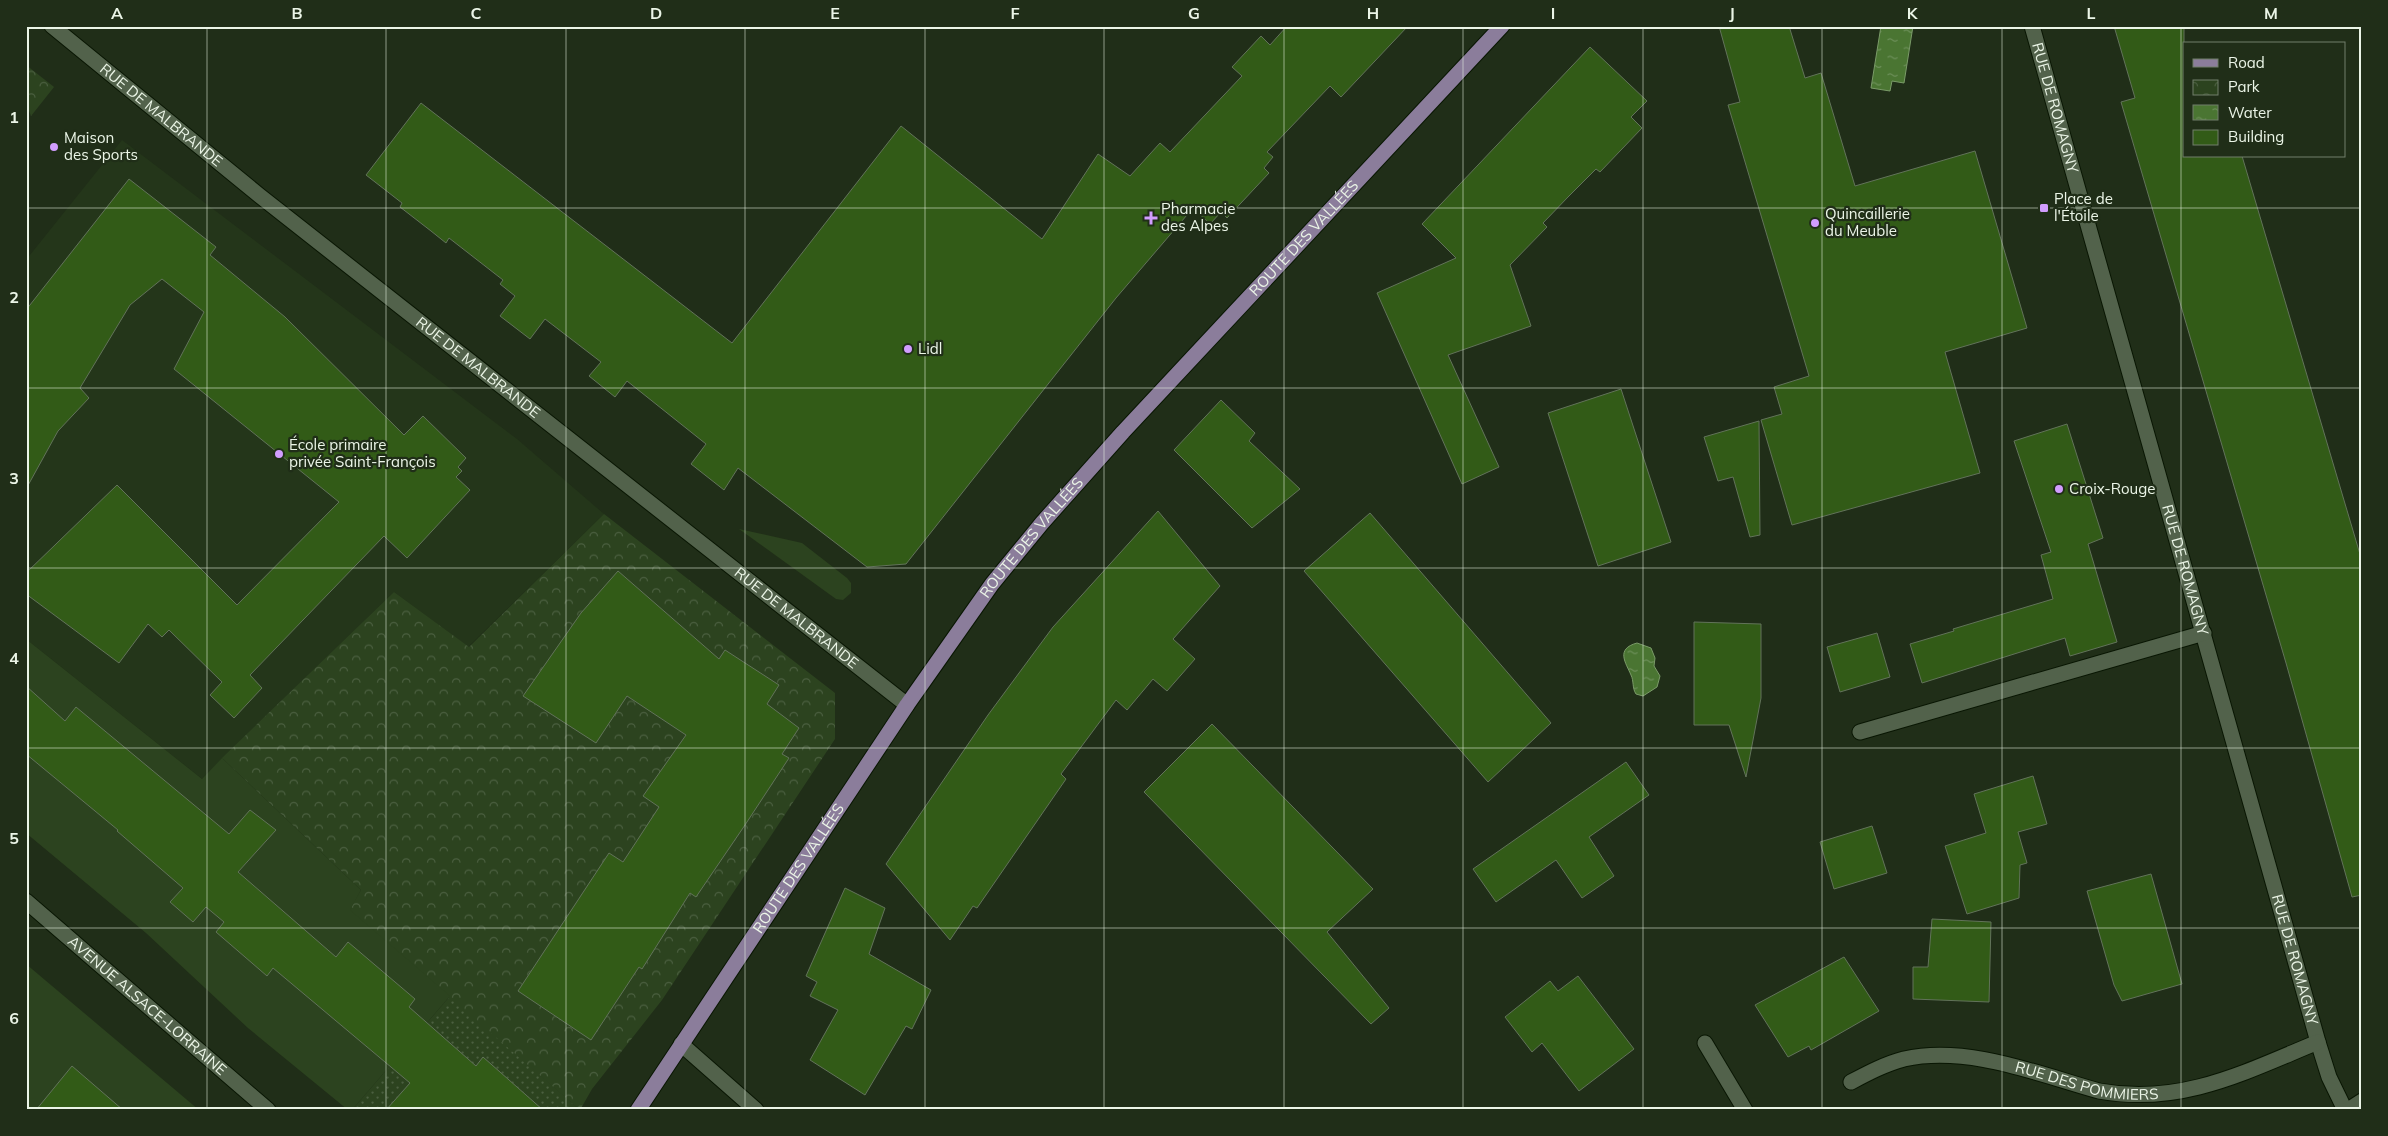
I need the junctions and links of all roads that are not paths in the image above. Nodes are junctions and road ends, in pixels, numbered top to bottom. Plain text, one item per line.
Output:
1 (52, 26) edge
2 (1502, 26) edge
3 (2032, 26) edge
4 (2204, 633) junction
5 (907, 705) junction
6 (1860, 732) dead end
7 (26, 901) edge
8 (2318, 1042) junction
9 (1705, 1043) dead end
10 (682, 1044) junction
11 (1851, 1082) dead end
12 (2362, 1102) edge
13 (268, 1110) edge
14 (638, 1110) edge
15 (756, 1110) edge
16 (1745, 1110) edge
17 (2347, 1110) edge

1 - 5 street, RUE DE MALBRANDE
2 - 5 main road, ROUTE DES VALLÉES
3 - 4 street, RUE DE ROMAGNY
4 - 6 street
4 - 8 street, RUE DE ROMAGNY
5 - 10 main road, ROUTE DES VALLÉES
7 - 13 street, AVENUE ALSACE-LORRAINE
8 - 11 street, RUE DES POMMIERS
8 - 17 street, RUE DE ROMAGNY
9 - 16 street
10 - 14 main road, ROUTE DES VALLÉES
10 - 15 street
12 - 17 street

